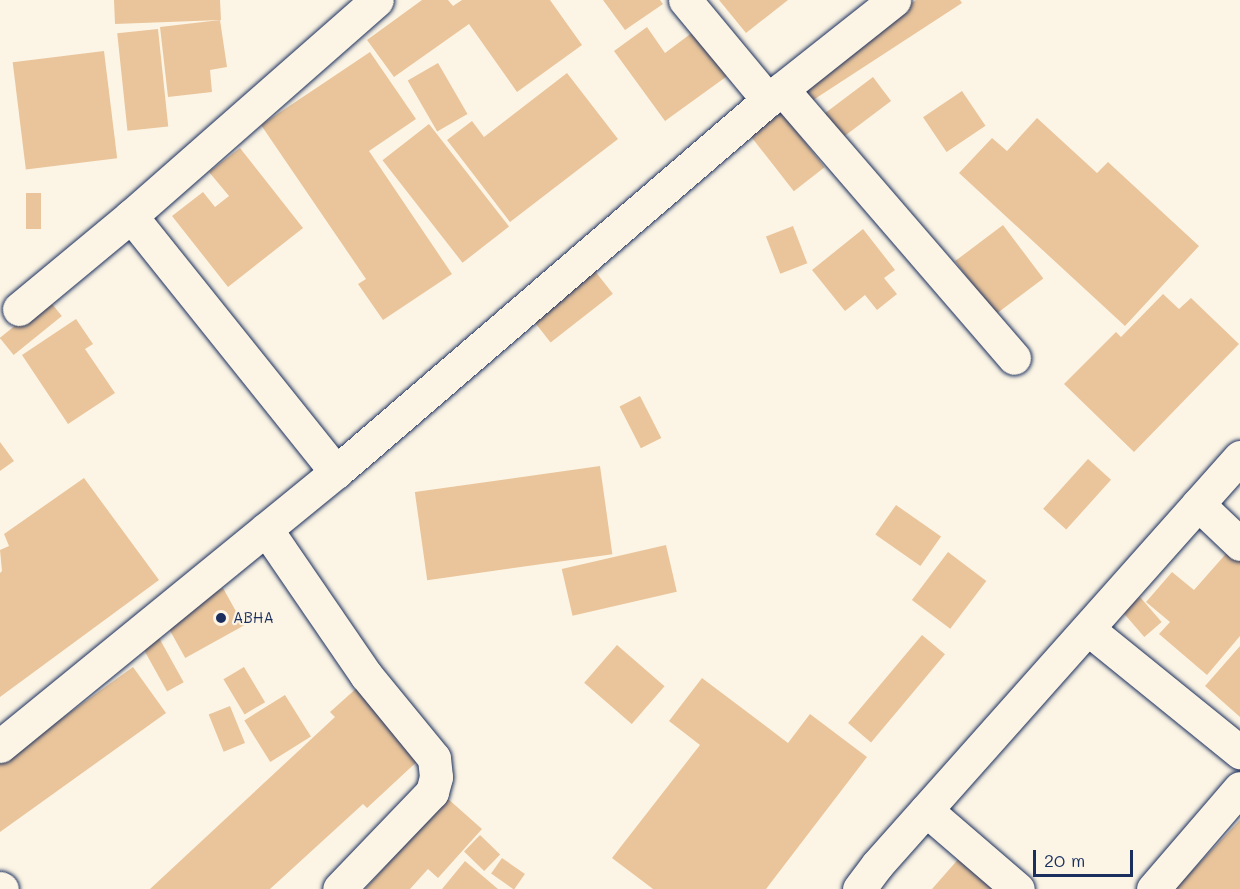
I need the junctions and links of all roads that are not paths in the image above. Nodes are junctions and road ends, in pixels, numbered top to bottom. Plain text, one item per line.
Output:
1 (377, 0) edge
2 (685, 0) edge
3 (894, 0) edge
4 (775, 95) junction
5 (131, 216) junction
6 (6, 315) edge
7 (1014, 358) dead end
8 (1240, 457) edge
9 (336, 472) junction
10 (1198, 504) junction
11 (266, 530) junction
12 (1240, 544) edge
13 (1088, 629) junction
14 (0, 746) edge
15 (1240, 752) edge
16 (1240, 788) edge
17 (926, 810) junction
18 (339, 889) edge
19 (859, 889) edge
20 (1018, 889) edge
21 (1153, 889) edge

1 - 5 street
2 - 4 street
3 - 4 street
4 - 7 street
4 - 9 street
5 - 6 street
5 - 9 street
8 - 10 street
9 - 11 street
10 - 12 street
10 - 13 street
11 - 14 street
11 - 18 street
13 - 15 street
13 - 17 street
16 - 21 street
17 - 19 street
17 - 20 street

